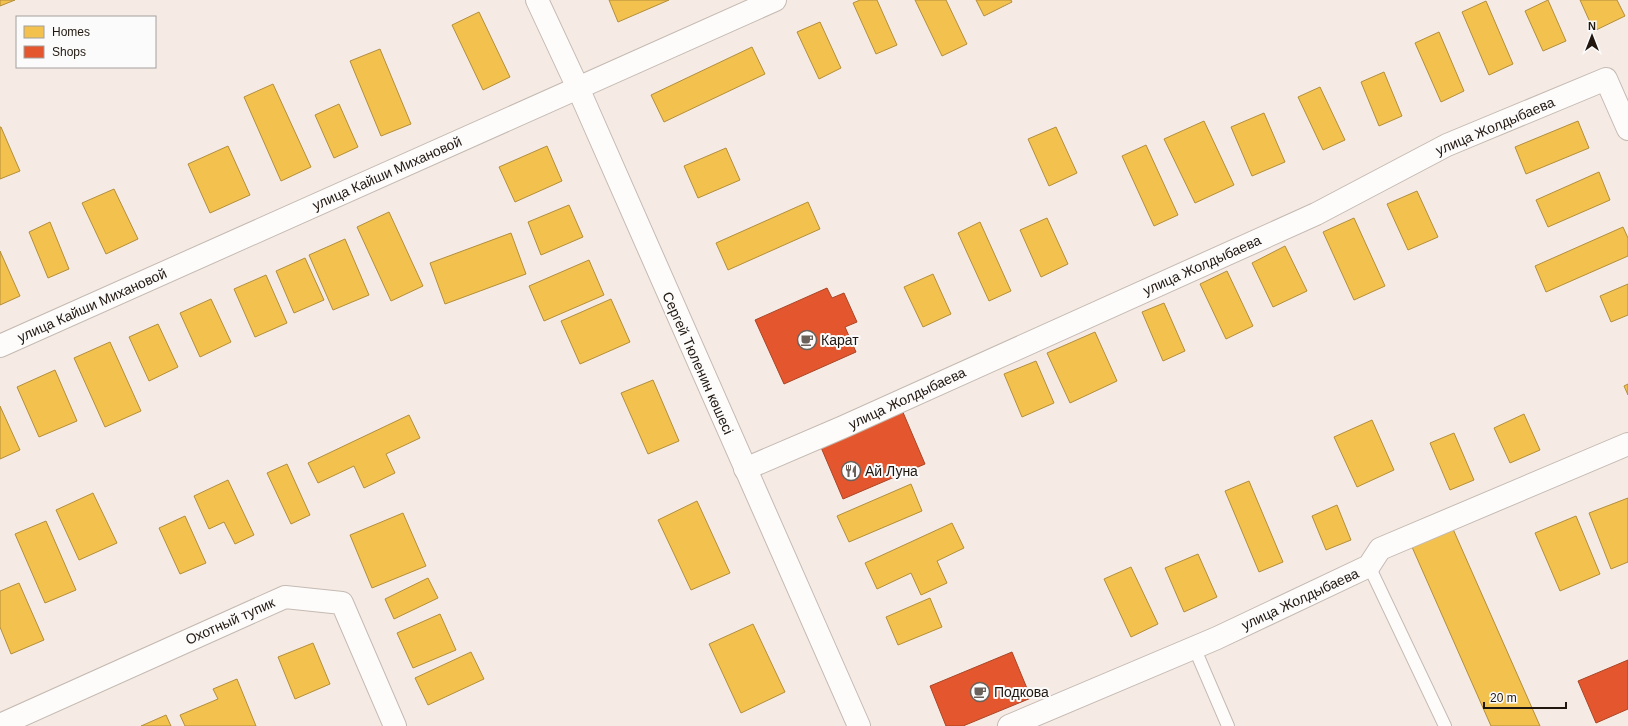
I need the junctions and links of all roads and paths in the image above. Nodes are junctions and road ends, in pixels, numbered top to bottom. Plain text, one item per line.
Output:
1 (537, 0) edge
2 (775, 0) edge
3 (578, 88) junction
4 (1628, 129) edge
5 (0, 346) edge
6 (1628, 444) edge
7 (745, 469) junction
8 (1369, 566) junction
9 (1194, 647) junction
10 (0, 724) edge
11 (395, 726) edge
12 (859, 726) edge
13 (1009, 726) edge
14 (1228, 726) edge
15 (1445, 726) edge

1 - 3 street, Сергей Тюленин көшесі
2 - 3 street, улица Кайши Михановой
3 - 5 street, улица Кайши Михановой
3 - 7 street, Сергей Тюленин көшесі
4 - 7 street, улица Жолдыбаева
6 - 8 street, улица Жолдыбаева
7 - 12 street, Сергей Тюленин көшесі
8 - 9 street, улица Жолдыбаева
8 - 15 lane
9 - 13 street, улица Жолдыбаева
9 - 14 lane
10 - 11 street, Охотный тупик

